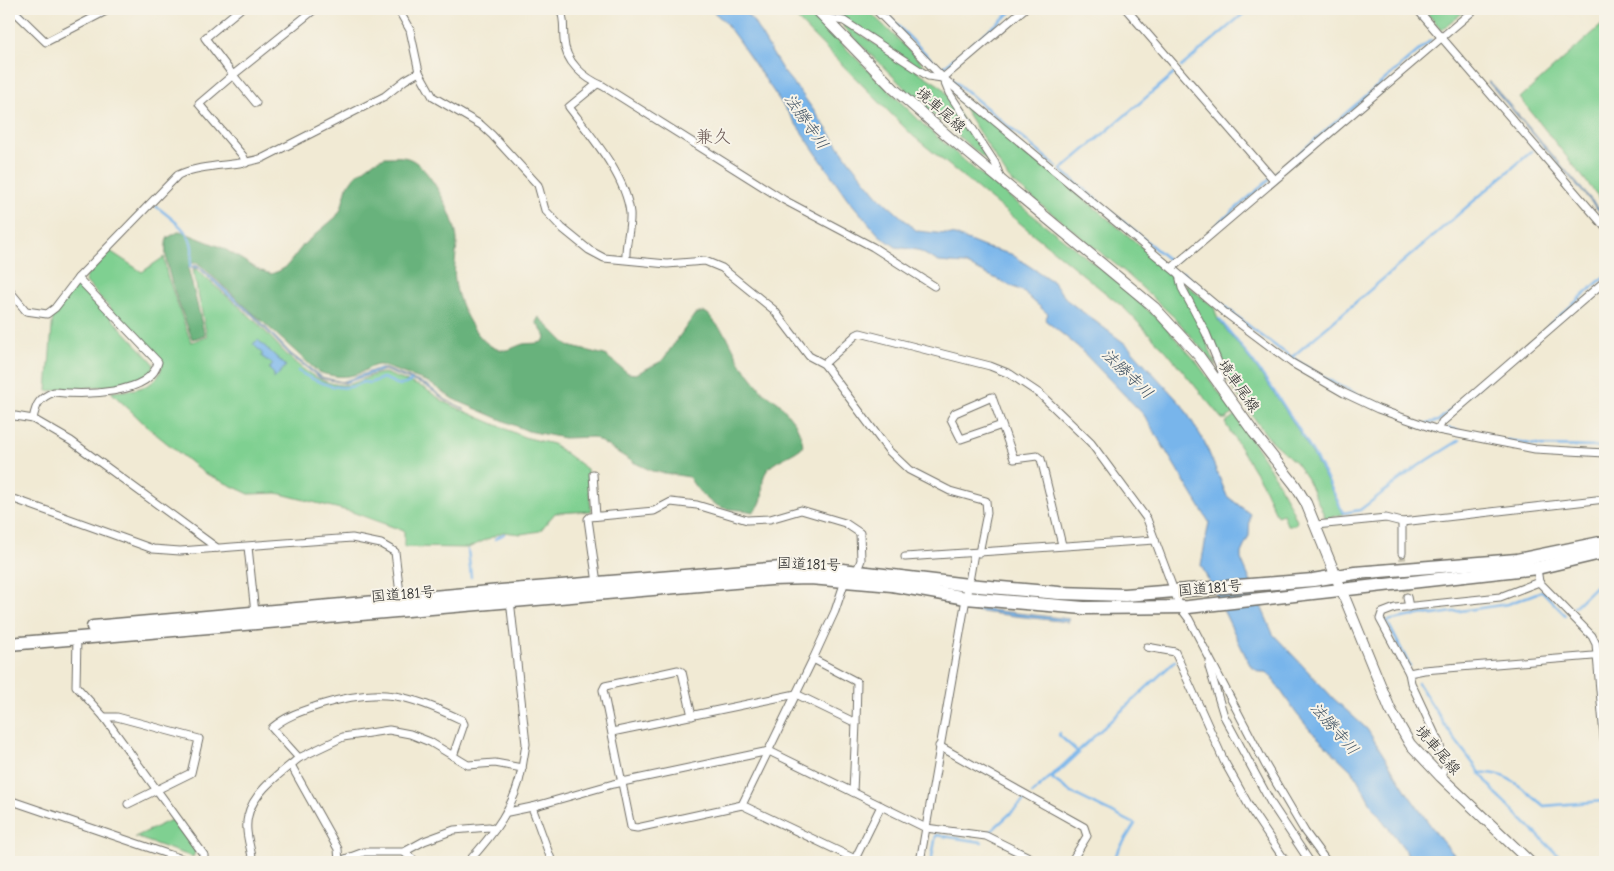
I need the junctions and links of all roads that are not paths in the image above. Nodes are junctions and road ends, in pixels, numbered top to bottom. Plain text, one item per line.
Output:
1 (12, 9) edge
2 (110, 9) edge
3 (240, 9) edge
4 (315, 9) edge
5 (398, 9) edge
6 (560, 9) edge
7 (816, 9) edge
8 (875, 9) edge
9 (1024, 9) edge
10 (1126, 9) edge
11 (1417, 9) edge
12 (1475, 9) edge
13 (826, 18) junction
14 (1442, 37) junction
15 (419, 72) junction
16 (233, 75) junction
17 (943, 78) junction
18 (597, 84) junction
19 (256, 103) dead end
20 (246, 163) junction
21 (1274, 180) junction
22 (1003, 182) junction
23 (1605, 227) edge
24 (626, 259) junction
25 (1173, 268) junction
26 (1179, 275) junction
27 (78, 278) junction
28 (1605, 281) edge
29 (934, 286) dead end
30 (9, 290) edge
31 (824, 364) junction
32 (1219, 384) junction
33 (9, 415) edge
34 (33, 419) junction
35 (1002, 425) junction
36 (1438, 430) junction
37 (1605, 453) edge
38 (593, 474) dead end
39 (9, 499) edge
40 (1605, 499) edge
41 (596, 516) junction
42 (1402, 522) junction
43 (1316, 525) junction
44 (1155, 540) junction
45 (1605, 542) edge
46 (1062, 545) junction
47 (248, 547) junction
48 (217, 548) junction
49 (1605, 552) edge
50 (976, 553) junction
51 (1402, 553) tunnel mouth
52 (905, 558) dead end
53 (1537, 568) junction
54 (856, 572) junction
55 (1335, 576) junction
56 (844, 582) junction
57 (1539, 582) junction
58 (597, 583) junction
59 (1179, 591) junction
60 (1342, 591) junction
61 (967, 592) junction
62 (509, 595) junction
63 (1407, 596) tunnel mouth
64 (401, 606) junction
65 (1184, 607) junction
66 (1409, 607) junction
67 (255, 618) junction
68 (9, 635) edge
69 (76, 637) junction
70 (9, 644) edge
71 (1147, 647) dead end
72 (1601, 655) edge
73 (813, 659) junction
74 (1210, 660) junction
75 (1409, 674) junction
76 (796, 694) junction
77 (692, 716) junction
78 (104, 717) junction
79 (856, 723) junction
80 (612, 732) junction
81 (939, 746) junction
82 (1605, 748) edge
83 (769, 751) junction
84 (453, 756) junction
85 (299, 758) junction
86 (291, 765) junction
87 (522, 768) junction
88 (1440, 777) junction
89 (622, 783) junction
90 (157, 790) junction
91 (853, 792) junction
92 (9, 800) edge
93 (128, 804) dead end
94 (742, 805) junction
95 (881, 806) junction
96 (532, 807) junction
97 (508, 812) junction
98 (926, 828) junction
99 (495, 829) junction
100 (404, 852) junction
101 (191, 862) edge
102 (204, 862) edge
103 (253, 862) edge
104 (338, 862) edge
105 (416, 862) edge
106 (468, 862) edge
107 (552, 862) edge
108 (920, 862) edge
109 (1038, 862) edge
110 (1071, 862) edge
111 (1286, 862) edge
112 (1310, 862) edge
113 (1327, 862) edge
114 (1530, 862) edge

1 - 2 street
3 - 16 street
4 - 16 street
5 - 15 street
6 - 18 street
7 - 13 main road, 境車尾線
8 - 17 street
9 - 17 street
10 - 21 street
11 - 14 street
12 - 14 street
13 - 17 street
13 - 22 main road, 境車尾線
14 - 21 street
14 - 23 street
15 - 20 street
15 - 24 street
16 - 19 street
16 - 20 street
17 - 22 street
17 - 25 street
18 - 24 street
18 - 29 street
20 - 27 street
21 - 25 street
22 - 32 main road, 境車尾線
24 - 31 street
25 - 26 street
26 - 32 street
26 - 36 street
27 - 30 street
27 - 34 street
28 - 36 street
31 - 44 street
31 - 50 street
32 - 43 main road, 境車尾線
33 - 34 street
34 - 48 street
35 - 35 street
35 - 46 street
36 - 37 street
38 - 41 street
39 - 48 street
40 - 42 street
41 - 54 street
41 - 58 street
42 - 43 street
42 - 51 street
43 - 55 main road, 境車尾線
44 - 46 street
44 - 59 street
45 - 55 highway, 国道181号
46 - 50 street
47 - 48 street
47 - 64 street
47 - 67 street
49 - 53 highway, 国道181号
50 - 52 street
50 - 61 street
53 - 57 street
53 - 60 highway, 国道181号
54 - 56 street
54 - 58 highway, 国道181号
54 - 61 highway, 国道181号
55 - 59 highway, 国道181号
55 - 60 main road, 境車尾線
56 - 61 highway, 国道181号
56 - 62 highway, 国道181号
56 - 73 street
57 - 66 street
57 - 72 street
58 - 62 highway, 国道181号
59 - 61 highway, 国道181号
59 - 65 street
60 - 65 highway, 国道181号
60 - 88 main road, 境車尾線
61 - 65 highway, 国道181号
61 - 81 street
62 - 64 highway, 国道181号
62 - 87 street
63 - 66 street
64 - 67 highway, 国道181号
65 - 74 street
66 - 75 street
67 - 68 highway, 国道181号
67 - 69 highway, 国道181号
69 - 70 highway, 国道181号
69 - 78 street
71 - 111 street
72 - 75 street
72 - 82 street
73 - 76 street
73 - 79 street
74 - 112 street
74 - 113 street
75 - 88 street
76 - 77 street
76 - 79 street
76 - 83 street
77 - 80 street
77 - 80 street
78 - 90 street
78 - 90 street
79 - 91 street
80 - 89 street
81 - 98 street
81 - 110 street
83 - 89 street
83 - 91 street
83 - 94 street
84 - 85 street
84 - 85 street
84 - 87 street
85 - 86 street
86 - 103 street
86 - 104 street
87 - 97 street
88 - 114 main road, 境車尾線
89 - 94 street
89 - 96 street
90 - 93 street
90 - 102 street
91 - 95 street
92 - 101 street
94 - 95 street
95 - 98 street
96 - 97 street
96 - 107 street
97 - 99 street
98 - 108 street
98 - 109 street
99 - 100 street
99 - 106 street
100 - 104 street
100 - 105 street

